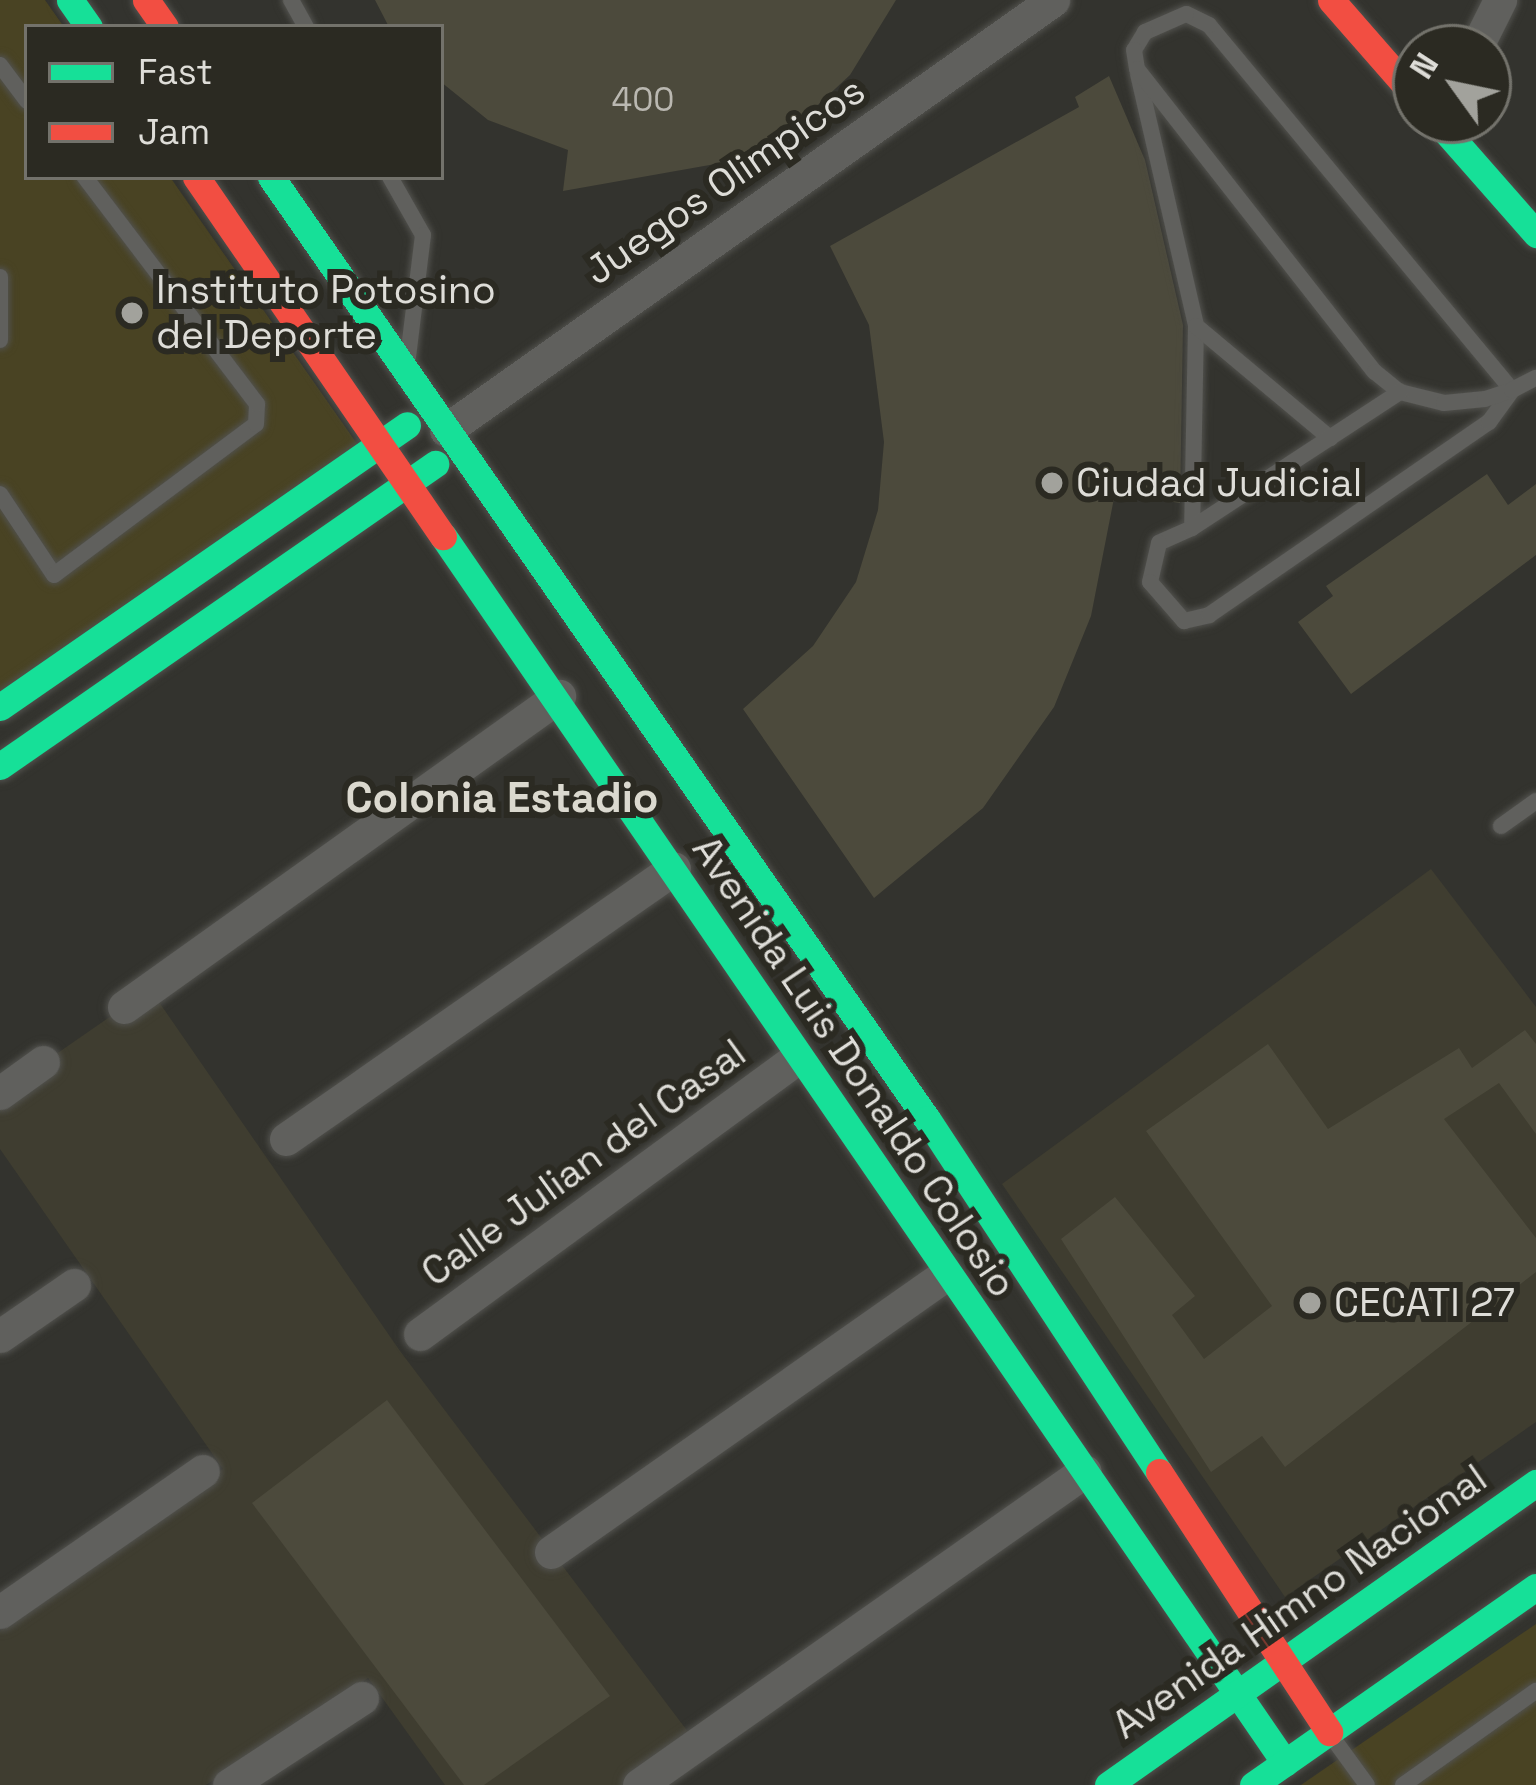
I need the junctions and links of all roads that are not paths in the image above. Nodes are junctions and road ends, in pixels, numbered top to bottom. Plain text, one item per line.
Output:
1 (1053, 0) edge
2 (1331, 0) edge
3 (0, 65) edge
4 (1137, 69) junction
5 (1392, 70) edge
6 (24, 96) edge
7 (1459, 144) edge
8 (87, 180) edge
9 (198, 180) edge
10 (273, 180) edge
11 (392, 180) edge
12 (1536, 234) edge
13 (0, 277) edge
14 (1196, 326) junction
15 (0, 340) edge
16 (407, 370) junction
17 (1536, 378) edge
18 (1512, 390) junction
19 (1400, 392) junction
20 (445, 429) junction
21 (1330, 437) junction
22 (383, 441) junction
23 (411, 480) junction
24 (0, 494) edge
25 (1192, 528) junction
26 (559, 697) junction
27 (0, 706) edge
28 (0, 766) edge
29 (1536, 801) edge
30 (1501, 826) dead end
31 (674, 868) junction
32 (124, 1007) dead end
33 (796, 1059) junction
34 (43, 1063) dead end
35 (0, 1093) edge
36 (926, 1119) junction
37 (286, 1139) dead end
38 (867, 1164) junction
39 (943, 1276) junction
40 (74, 1285) dead end
41 (420, 1334) dead end
42 (0, 1336) edge
43 (203, 1471) dead end
44 (1085, 1471) junction
45 (1536, 1484) edge
46 (551, 1552) dead end
47 (1536, 1587) edge
48 (0, 1612) edge
49 (1288, 1657) junction
50 (1536, 1691) edge
51 (1240, 1693) junction
52 (362, 1698) dead end
53 (1329, 1732) junction
54 (1285, 1763) junction
55 (646, 1780) edge
56 (230, 1785) edge
57 (1108, 1785) edge
58 (1253, 1785) edge
59 (1366, 1785) edge
60 (1403, 1785) edge

1 - 20 street, Juegos Olimpicos
2 - 5 street
3 - 6 lane
4 - 14 lane
4 - 18 lane
4 - 19 lane
7 - 12 street
8 - 24 lane
9 - 22 street, Avenida Luis Donaldo Colosio
10 - 16 street, Avenida Luis Donaldo Colosio
11 - 16 lane
13 - 15 lane
14 - 21 lane
14 - 25 lane
16 - 20 street, Avenida Luis Donaldo Colosio
17 - 18 lane
18 - 19 lane
18 - 25 lane
19 - 21 lane
20 - 22 street
20 - 23 street
20 - 36 street, Avenida Luis Donaldo Colosio
21 - 25 lane
22 - 23 street, Avenida Luis Donaldo Colosio
22 - 27 street
23 - 26 street, Avenida Luis Donaldo Colosio
23 - 28 street
26 - 31 street, Avenida Luis Donaldo Colosio
26 - 32 street
29 - 30 lane
31 - 33 street, Avenida Luis Donaldo Colosio
31 - 37 street
33 - 38 street, Avenida Luis Donaldo Colosio
33 - 41 street, Calle Julian del Casal
34 - 35 street
36 - 38 street
36 - 49 street, Avenida Luis Donaldo Colosio
38 - 39 street, Avenida Luis Donaldo Colosio
39 - 44 street, Avenida Luis Donaldo Colosio
39 - 46 street
40 - 42 street
43 - 48 street
44 - 51 street, Avenida Luis Donaldo Colosio
44 - 55 street
45 - 49 street, Avenida Himno Nacional
47 - 53 street
49 - 51 street, Avenida Himno Nacional
49 - 53 street, Avenida Luis Donaldo Colosio
50 - 60 lane
51 - 54 street, Avenida Luis Donaldo Colosio
51 - 57 street, Avenida Himno Nacional
52 - 56 street
53 - 54 street
53 - 59 lane
54 - 58 street

